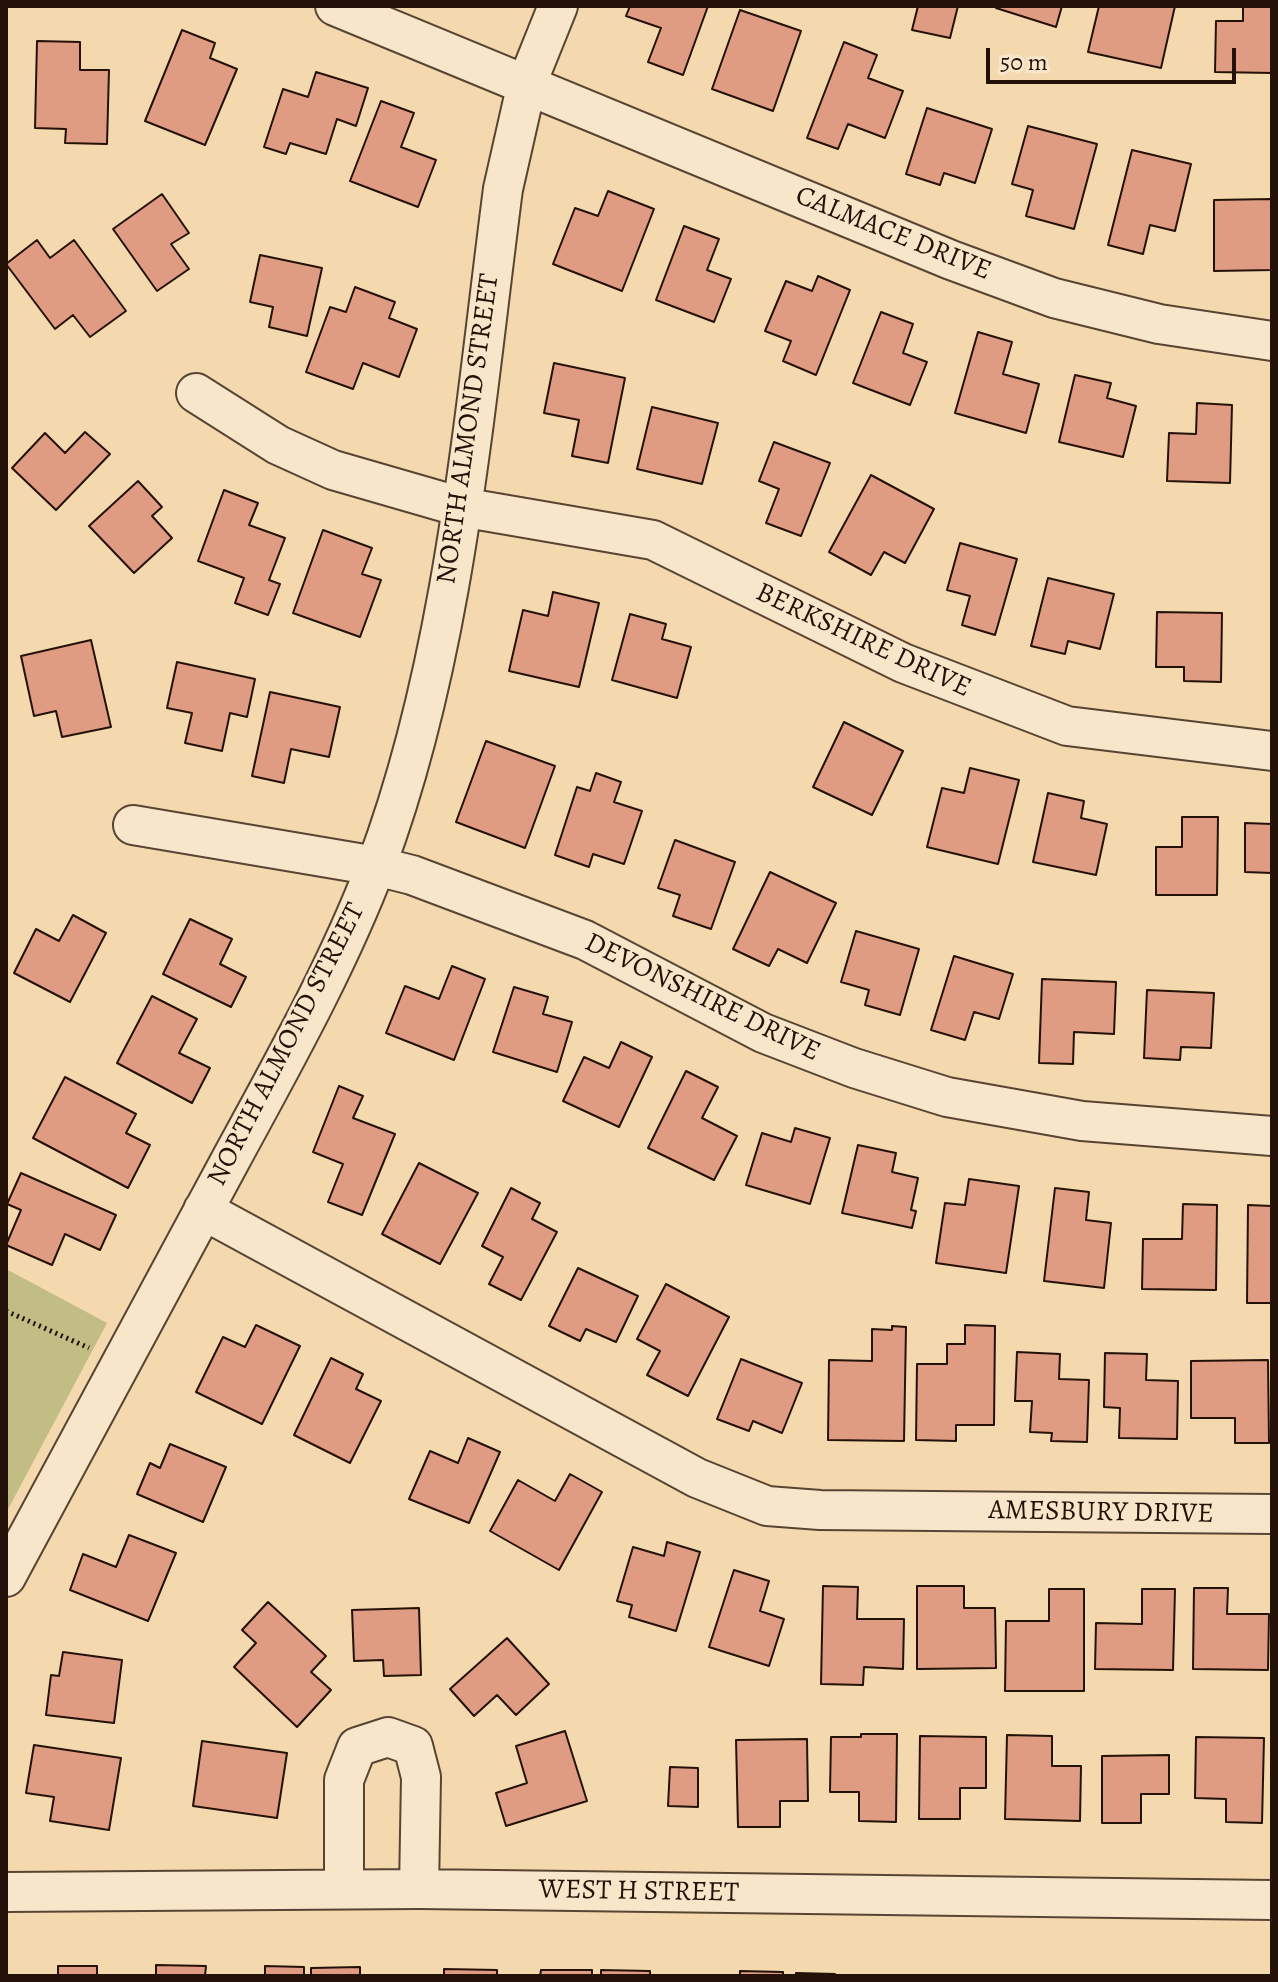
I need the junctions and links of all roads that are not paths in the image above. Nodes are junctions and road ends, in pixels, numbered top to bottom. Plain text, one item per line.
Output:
1 (335, 6) edge
2 (558, 6) edge
3 (527, 83) junction
4 (1272, 341) edge
5 (196, 393) dead end
6 (461, 507) junction
7 (1272, 751) edge
8 (133, 825) dead end
9 (376, 866) junction
10 (1272, 1136) edge
11 (203, 1210) junction
12 (1272, 1514) edge
13 (6, 1577) edge
14 (344, 1889) junction
15 (419, 1889) junction
16 (6, 1892) edge
17 (1272, 1900) edge

1 - 3 street, CALMACE DRIVE
2 - 3 street, NORTH ALMOND STREET
3 - 4 street, CALMACE DRIVE
3 - 6 street, NORTH ALMOND STREET
5 - 6 street, BERKSHIRE DRIVE
6 - 7 street, BERKSHIRE DRIVE
6 - 9 street, NORTH ALMOND STREET
8 - 9 street, DEVONSHIRE DRIVE
9 - 10 street, DEVONSHIRE DRIVE
9 - 11 street, NORTH ALMOND STREET
11 - 12 street, AMESBURY DRIVE
11 - 13 street, NORTH ALMOND STREET
14 - 15 street, WEST H STREET
14 - 15 street
14 - 16 street, WEST H STREET
15 - 17 street, WEST H STREET

